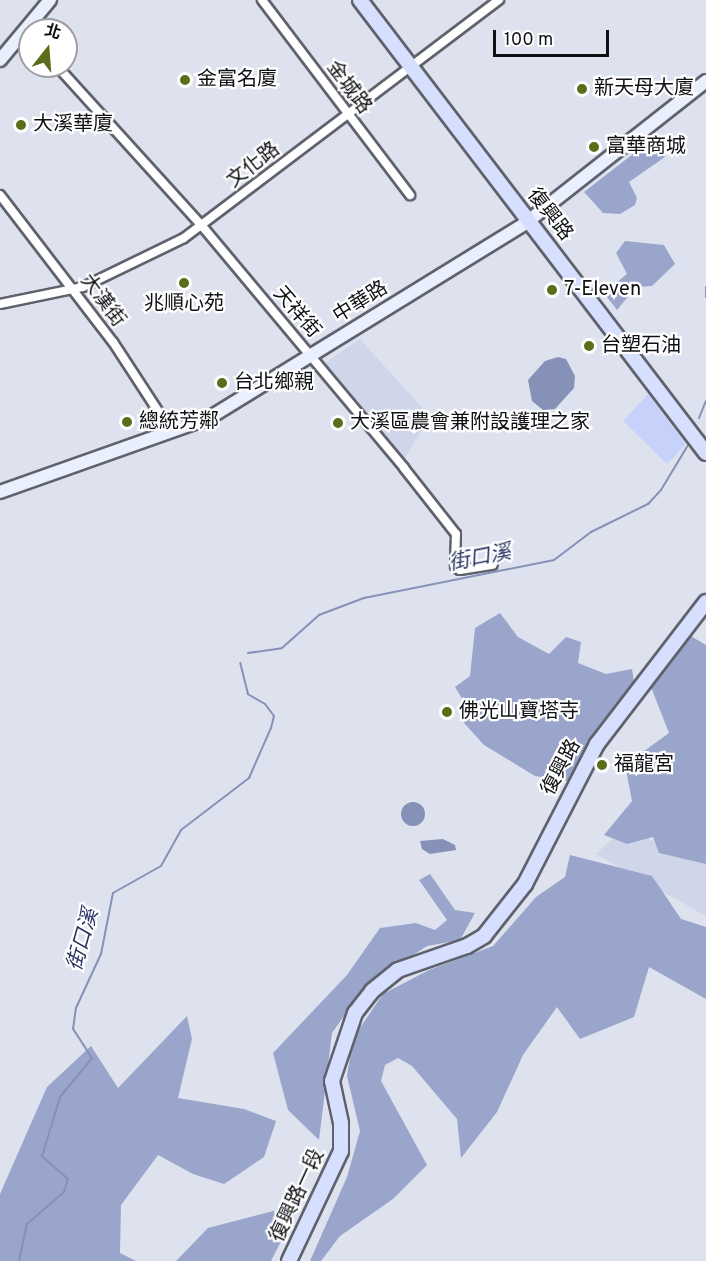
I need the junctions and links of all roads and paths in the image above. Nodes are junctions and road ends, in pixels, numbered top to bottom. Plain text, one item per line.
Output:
1 (50, 0) edge
2 (262, 0) edge
3 (360, 0) edge
4 (499, 0) edge
5 (38, 18) edge
6 (18, 44) edge
7 (0, 60) edge
8 (414, 67) junction
9 (68, 78) edge
10 (706, 81) edge
11 (348, 115) junction
12 (0, 195) edge
13 (410, 195) dead end
14 (527, 222) junction
15 (202, 226) junction
16 (71, 289) junction
17 (0, 304) edge
18 (312, 357) junction
19 (171, 432) junction
20 (706, 453) edge
21 (0, 492) edge
22 (493, 565) dead end
23 (706, 602) edge
24 (543, 847) joint
25 (290, 1261) edge

1 - 5 street
2 - 11 street, 金城路
3 - 8 main road, 復興路
4 - 8 street, 文化路
6 - 7 street
8 - 11 street, 文化路
8 - 14 main road, 復興路
9 - 15 street, 天祥街
10 - 14 street, 中華路
11 - 13 street, 金城路
11 - 15 street, 文化路
12 - 16 street, 大漢街
14 - 18 street, 中華路
14 - 20 main road, 復興路
15 - 16 street, 文化路
15 - 18 street, 天祥街
16 - 17 street, 文化路
16 - 19 street, 大漢街
18 - 19 street, 中華路
18 - 22 street, 天祥街
19 - 21 street, 中華路
23 - 24 main road, 復興路
24 - 25 main road, 復興路一段

